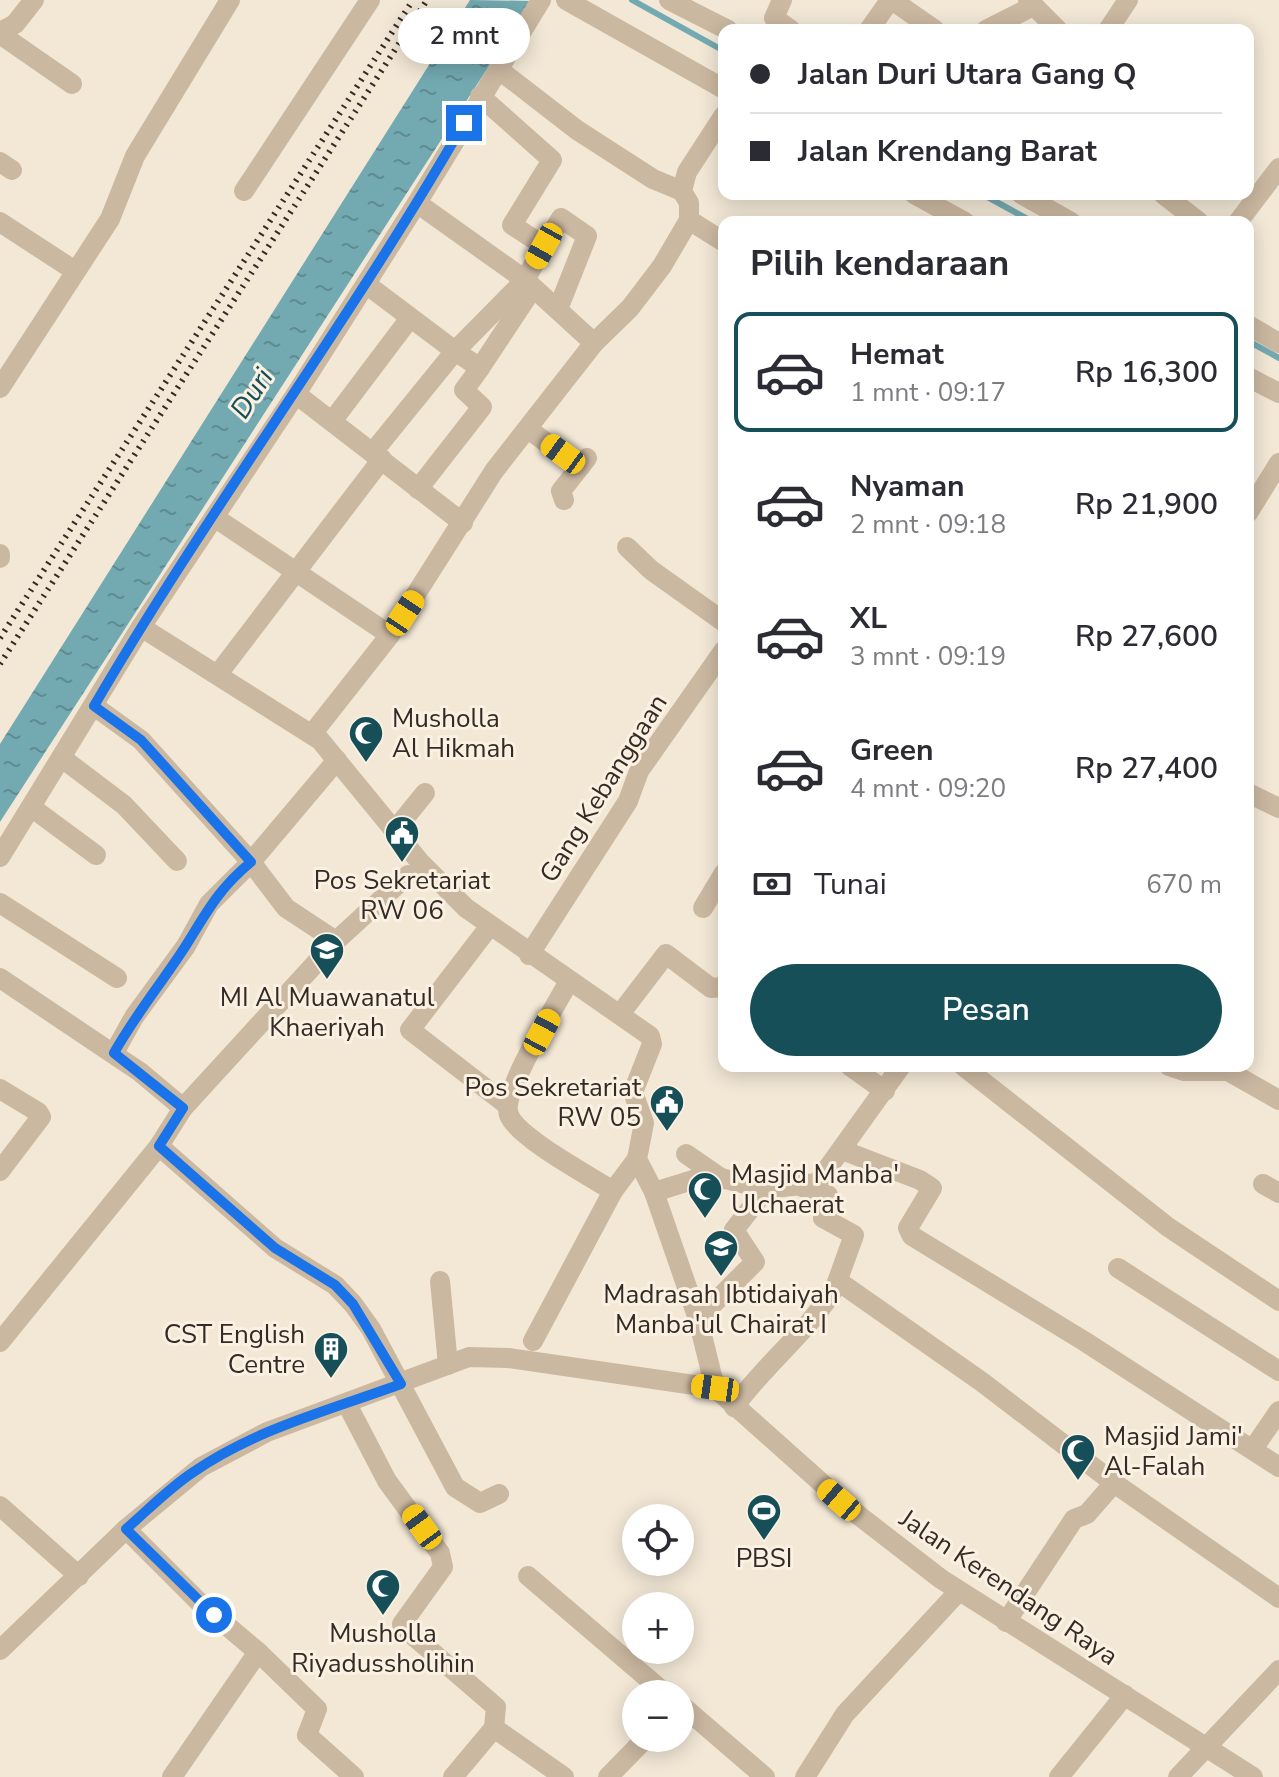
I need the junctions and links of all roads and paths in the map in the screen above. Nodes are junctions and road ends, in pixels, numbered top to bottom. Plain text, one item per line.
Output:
1 (34, 0) edge
2 (230, 0) edge
3 (370, 0) edge
4 (541, 0) edge
5 (566, 0) edge
6 (669, 0) edge
7 (782, 0) edge
8 (891, 0) edge
9 (1128, 0) edge
10 (1031, 3) edge
11 (782, 24) edge
12 (873, 24) edge
13 (926, 24) edge
14 (996, 24) edge
15 (1052, 24) edge
16 (1112, 24) edge
17 (718, 25) edge
18 (0, 33) edge
19 (498, 69) junction
20 (72, 84) dead end
21 (718, 86) edge
22 (480, 96) junction
23 (718, 124) edge
24 (1267, 182) edge
25 (244, 191) dead end
26 (682, 191) junction
27 (925, 200) edge
28 (1032, 200) edge
29 (1171, 200) edge
30 (1254, 200) edge
31 (417, 203) junction
32 (954, 216) edge
33 (1060, 216) edge
34 (1191, 216) edge
35 (689, 220) junction
36 (0, 222) edge
37 (718, 238) edge
38 (544, 246) junction
39 (75, 271) junction
40 (366, 284) junction
41 (529, 284) junction
42 (558, 309) junction
43 (410, 318) junction
44 (1254, 328) edge
45 (594, 343) junction
46 (1279, 343) edge
47 (455, 351) junction
48 (480, 368) junction
49 (1254, 380) edge
50 (0, 388) edge
51 (1279, 393) edge
52 (296, 394) junction
53 (333, 420) junction
54 (528, 429) junction
55 (378, 456) junction
56 (1279, 463) edge
57 (418, 489) junction
58 (564, 500) dead end
59 (1254, 503) edge
60 (214, 517) junction
61 (463, 523) junction
62 (627, 547) dead end
63 (294, 571) junction
64 (718, 618) edge
65 (141, 627) junction
66 (390, 635) junction
67 (718, 659) edge
68 (218, 674) junction
69 (94, 706) junction
70 (312, 734) junction
71 (62, 758) junction
72 (337, 760) junction
73 (425, 793) dead end
74 (1254, 796) edge
75 (31, 807) junction
76 (1279, 808) edge
77 (395, 830) junction
78 (96, 855) dead end
79 (0, 857) edge
80 (177, 861) dead end
81 (251, 862) junction
82 (408, 875) dead end
83 (718, 883) edge
84 (0, 903) edge
85 (703, 908) dead end
86 (489, 927) junction
87 (336, 941) junction
88 (529, 955) junction
89 (0, 978) edge
90 (117, 978) dead end
91 (569, 981) junction
92 (718, 987) edge
93 (620, 1014) junction
94 (114, 1053) junction
95 (858, 1072) edge
96 (897, 1072) edge
97 (971, 1072) edge
98 (1230, 1072) edge
99 (0, 1089) edge
100 (885, 1091) junction
101 (1279, 1100) edge
102 (506, 1104) junction
103 (183, 1108) junction
104 (159, 1146) junction
105 (842, 1150) junction
106 (686, 1154) dead end
107 (637, 1159) junction
108 (0, 1171) edge
109 (718, 1176) junction
110 (802, 1187) junction
111 (766, 1189) junction
112 (613, 1191) junction
113 (654, 1192) junction
114 (1118, 1268) dead end
115 (440, 1281) dead end
116 (836, 1285) junction
117 (1279, 1301) edge
118 (698, 1319) junction
119 (533, 1341) dead end
120 (0, 1342) edge
121 (448, 1365) junction
122 (1279, 1371) edge
123 (401, 1384) junction
124 (715, 1388) junction
125 (347, 1404) junction
126 (734, 1407) junction
127 (1279, 1411) edge
128 (1253, 1449) junction
129 (1279, 1467) edge
130 (1114, 1483) junction
131 (499, 1494) dead end
132 (0, 1506) edge
133 (126, 1529) junction
134 (79, 1576) junction
135 (528, 1576) dead end
136 (959, 1591) junction
137 (1279, 1598) edge
138 (1006, 1622) junction
139 (0, 1650) edge
140 (258, 1652) junction
141 (1279, 1670) edge
142 (650, 1680) edge
143 (1125, 1695) junction
144 (694, 1717) edge
145 (494, 1728) junction
146 (1204, 1747) junction
147 (632, 1752) edge
148 (172, 1777) edge
149 (354, 1777) edge
150 (453, 1777) edge
151 (564, 1777) edge
152 (608, 1777) edge
153 (765, 1777) edge
154 (805, 1777) edge
155 (1059, 1777) edge
156 (1178, 1777) edge
157 (1253, 1777) edge

1 - 18 street
2 - 39 street
3 - 25 street
4 - 19 street
5 - 21 street
6 - 17 street
7 - 11 street
8 - 12 street
8 - 13 street
9 - 16 street
10 - 14 street
10 - 15 street
18 - 20 street
19 - 22 street
19 - 26 street
22 - 31 street
22 - 38 street
23 - 26 street
24 - 30 street
26 - 35 street
27 - 32 street
28 - 33 street
29 - 34 street
31 - 40 street
31 - 41 street
35 - 37 street
35 - 45 street
36 - 39 street
38 - 41 street
38 - 42 street
39 - 50 street
40 - 43 street
40 - 52 street
41 - 42 street
41 - 47 street
41 - 48 street
42 - 45 street
43 - 47 street
43 - 53 street
44 - 46 street
45 - 54 street
47 - 48 street
47 - 55 street
48 - 57 street
49 - 51 street
52 - 53 street
52 - 60 street
53 - 55 street
54 - 58 street
54 - 61 street
55 - 57 street
55 - 63 street
56 - 59 street
57 - 61 street
60 - 63 street
60 - 65 street
61 - 66 street
62 - 64 street
63 - 66 street
63 - 68 street
65 - 68 street
65 - 69 street
66 - 70 street
67 - 88 street, Gang Kebanggaan
68 - 70 street
69 - 71 street
69 - 81 street
70 - 72 street
71 - 75 street
71 - 80 street
72 - 77 street
72 - 81 street
73 - 77 street
74 - 76 street
75 - 78 street
75 - 79 street
77 - 86 street
81 - 87 street
81 - 94 street
82 - 87 street
83 - 85 street
84 - 90 street
86 - 88 street
86 - 102 street
87 - 103 street
88 - 91 street
89 - 94 street
91 - 93 street
91 - 102 street
92 - 93 street
93 - 107 street
94 - 103 street
95 - 100 street
96 - 100 street
97 - 117 street
98 - 101 street
99 - 108 street
100 - 105 street
102 - 112 street
103 - 104 street
104 - 120 street
104 - 123 street
105 - 110 street
105 - 128 street
106 - 109 street
107 - 112 street
107 - 113 street
109 - 111 street
109 - 113 street
110 - 111 street
110 - 116 street
111 - 118 street
112 - 119 street
113 - 118 street
114 - 122 street
115 - 121 street
116 - 126 street
116 - 130 street
118 - 124 street
121 - 123 street
121 - 124 street
123 - 125 street
123 - 131 street
124 - 126 street, Jalan Kerendang Raya
125 - 133 street
125 - 145 street
126 - 136 street, Jalan Kerendang Raya
127 - 128 street
128 - 129 street
130 - 137 street
130 - 138 street
132 - 134 street
133 - 134 street
133 - 140 street
134 - 139 street
135 - 142 street
136 - 138 street, Jalan Kerendang Raya
136 - 154 street
138 - 143 street, Jalan Kerendang Raya
140 - 148 street
140 - 149 street
141 - 146 street
143 - 146 street, Jalan Kerendang Raya
143 - 155 street
144 - 153 street
145 - 150 street
145 - 151 street
146 - 156 street
146 - 157 street, Jalan Kerendang Raya
147 - 152 street

